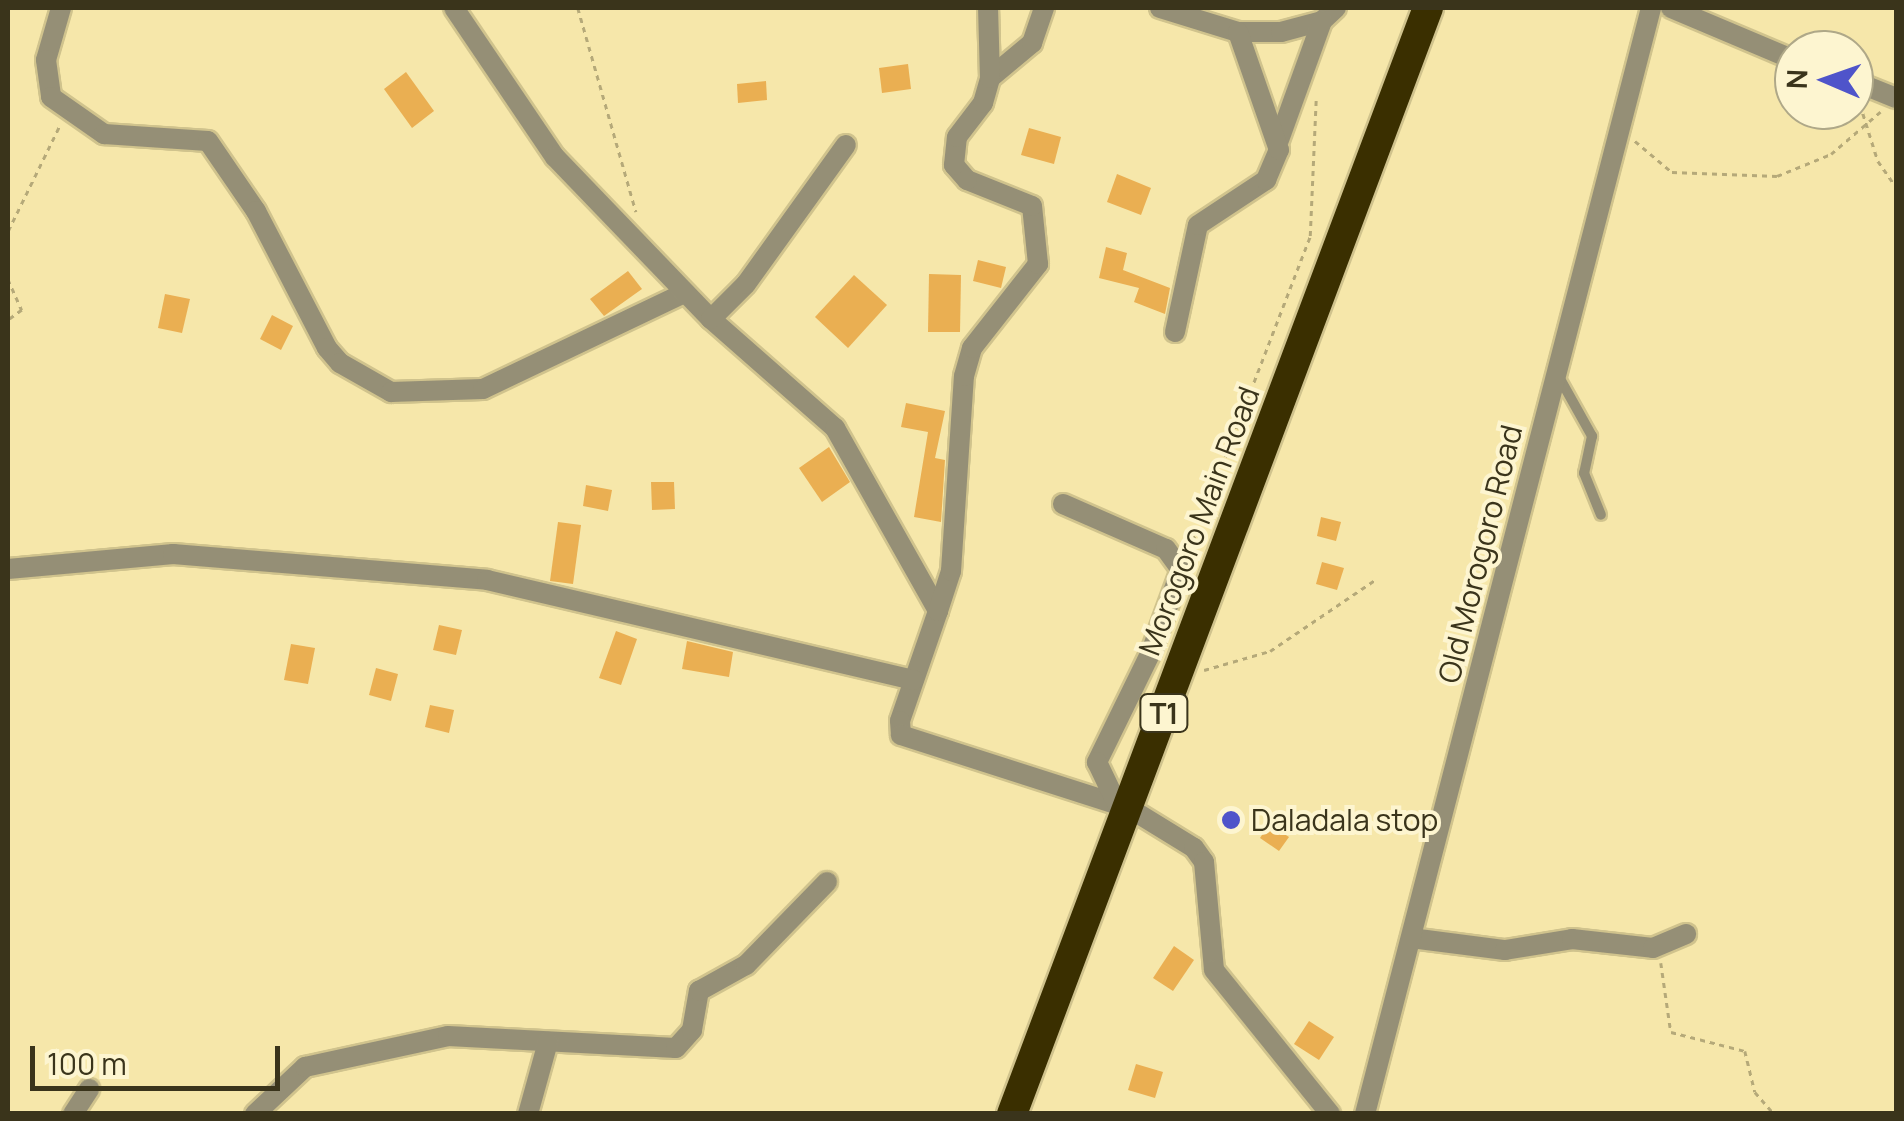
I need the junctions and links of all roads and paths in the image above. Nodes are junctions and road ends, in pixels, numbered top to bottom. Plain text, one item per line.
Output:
1 (61, 8) edge
2 (454, 8) edge
3 (578, 8) edge
4 (988, 8) edge
5 (1044, 8) edge
6 (1160, 8) edge
7 (1428, 8) edge
8 (1651, 8) edge
9 (1671, 8) edge
10 (1329, 14) edge
11 (1238, 32) junction
12 (1774, 52) edge
13 (990, 78) junction
14 (1316, 82) dead end
15 (60, 104) junction
16 (1620, 127) junction
17 (1861, 130) edge
18 (1870, 130) edge
19 (1279, 140) junction
20 (846, 144) dead end
21 (1896, 187) edge
22 (8, 231) edge
23 (640, 247) junction
24 (8, 279) edge
25 (684, 293) junction
26 (8, 320) edge
27 (711, 320) junction
28 (1175, 332) dead end
29 (1556, 372) junction
30 (1063, 504) dead end
31 (1601, 515) dead end
32 (8, 569) edge
33 (1182, 570) junction
34 (1375, 580) dead end
35 (938, 611) junction
36 (913, 680) junction
37 (1173, 689) junction
38 (1123, 806) junction
39 (827, 882) dead end
40 (1686, 934) dead end
41 (1412, 938) junction
42 (1653, 948) junction
43 (548, 1042) junction
44 (89, 1089) dead end
45 (72, 1114) edge
46 (256, 1114) edge
47 (528, 1114) edge
48 (1012, 1114) edge
49 (1330, 1114) edge
50 (1365, 1114) edge
51 (1774, 1114) edge

1 - 15 street
2 - 23 street
3 - 23 path
4 - 13 street
5 - 13 street
6 - 11 street
7 - 37 highway, Morogoro Main Road / T1
8 - 16 street, Old Morogoro Road
9 - 12 street
10 - 11 street
10 - 19 street
11 - 19 street
13 - 35 street
14 - 33 path
15 - 22 path
15 - 25 street
16 - 17 path
16 - 29 street, Old Morogoro Road
18 - 21 path
19 - 28 street
20 - 27 street
23 - 25 street
24 - 26 path
25 - 27 street
27 - 35 street
29 - 31 lane
29 - 41 street, Old Morogoro Road
30 - 33 street
32 - 36 street
33 - 38 street
34 - 37 path
35 - 36 street
36 - 38 street
37 - 38 highway, Morogoro Main Road / T1
38 - 48 highway, Morogoro Main Road / T1
38 - 49 street
39 - 43 street
40 - 42 street
41 - 42 street
41 - 50 street, Old Morogoro Road
42 - 51 path
43 - 46 street
43 - 47 street
44 - 45 street

